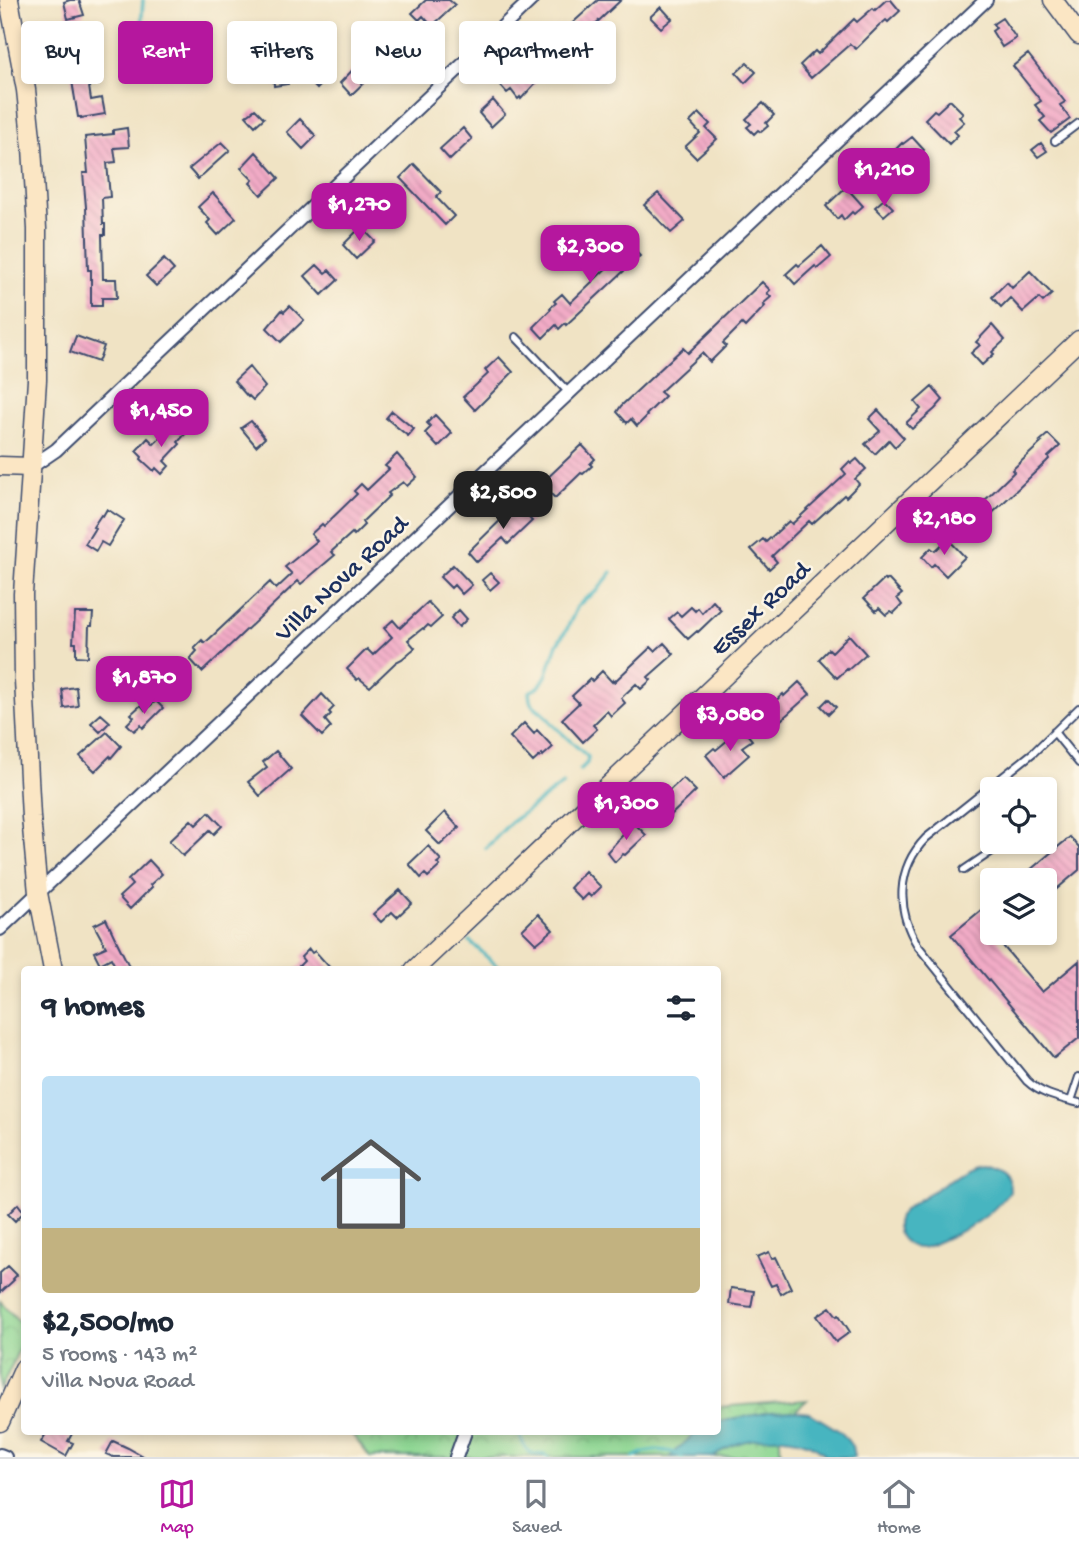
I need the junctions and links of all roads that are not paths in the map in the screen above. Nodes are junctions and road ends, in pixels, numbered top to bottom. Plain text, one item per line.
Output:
1 (9, 0) edge
2 (531, 0) edge
3 (986, 0) edge
4 (1053, 0) edge
5 (1079, 35) edge
6 (1079, 123) edge
7 (1055, 141) dead end
8 (516, 337) dead end
9 (1079, 340) edge
10 (569, 393) junction
11 (0, 466) edge
12 (31, 467) junction
13 (1079, 708) edge
14 (1054, 732) junction
15 (1079, 763) edge
16 (1002, 777) edge
17 (980, 794) edge
18 (988, 854) edge
19 (964, 870) dead end
20 (38, 893) junction
21 (0, 929) edge
22 (52, 966) edge
23 (418, 966) edge
24 (1079, 1077) edge
25 (1071, 1101) junction
26 (1079, 1103) edge
27 (21, 1375) edge
28 (0, 1422) edge
29 (464, 1435) edge
30 (0, 1455) edge
31 (5, 1457) edge
32 (456, 1457) edge

1 - 12 street
2 - 12 street
3 - 10 street, Villa Nova Road
4 - 5 street
6 - 7 lane
8 - 10 lane
9 - 23 street, Essex Road
10 - 20 street, Villa Nova Road
11 - 12 street
12 - 20 street
13 - 14 lane
14 - 15 lane
14 - 16 lane
17 - 25 lane
18 - 19 lane
20 - 21 street, Villa Nova Road
20 - 22 street
24 - 25 lane
25 - 26 lane
27 - 28 street
29 - 32 street
30 - 31 street

